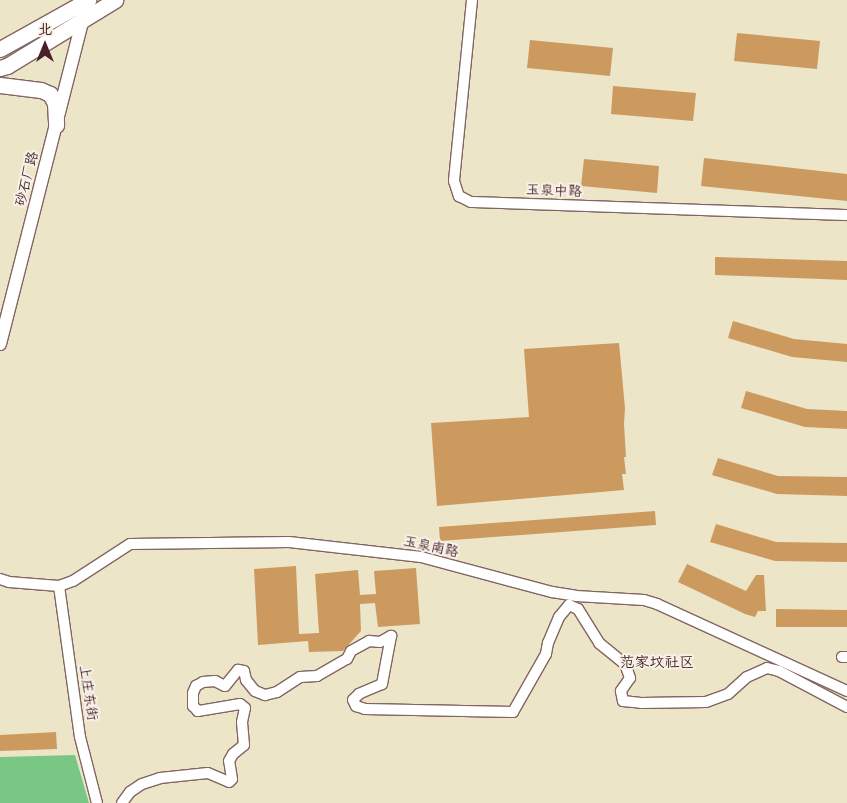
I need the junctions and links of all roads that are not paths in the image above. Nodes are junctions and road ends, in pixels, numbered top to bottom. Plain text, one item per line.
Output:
1 (115, 0) edge
2 (472, 0) edge
3 (84, 6) edge
4 (0, 49) edge
5 (0, 68) edge
6 (0, 85) edge
7 (56, 125) junction
8 (847, 215) edge
9 (0, 344) edge
10 (0, 580) edge
11 (59, 586) junction
12 (847, 691) edge
13 (847, 707) edge
14 (97, 803) edge
15 (122, 803) edge

1 - 3 main road
2 - 8 street, 玉泉中路
3 - 4 main road
3 - 5 main road
3 - 7 street, 砂石厂路
6 - 7 main road
7 - 9 street, 砂石厂路
10 - 11 street, 玉泉南路
11 - 12 street, 玉泉南路
11 - 14 street, 上庄东街
13 - 15 street

